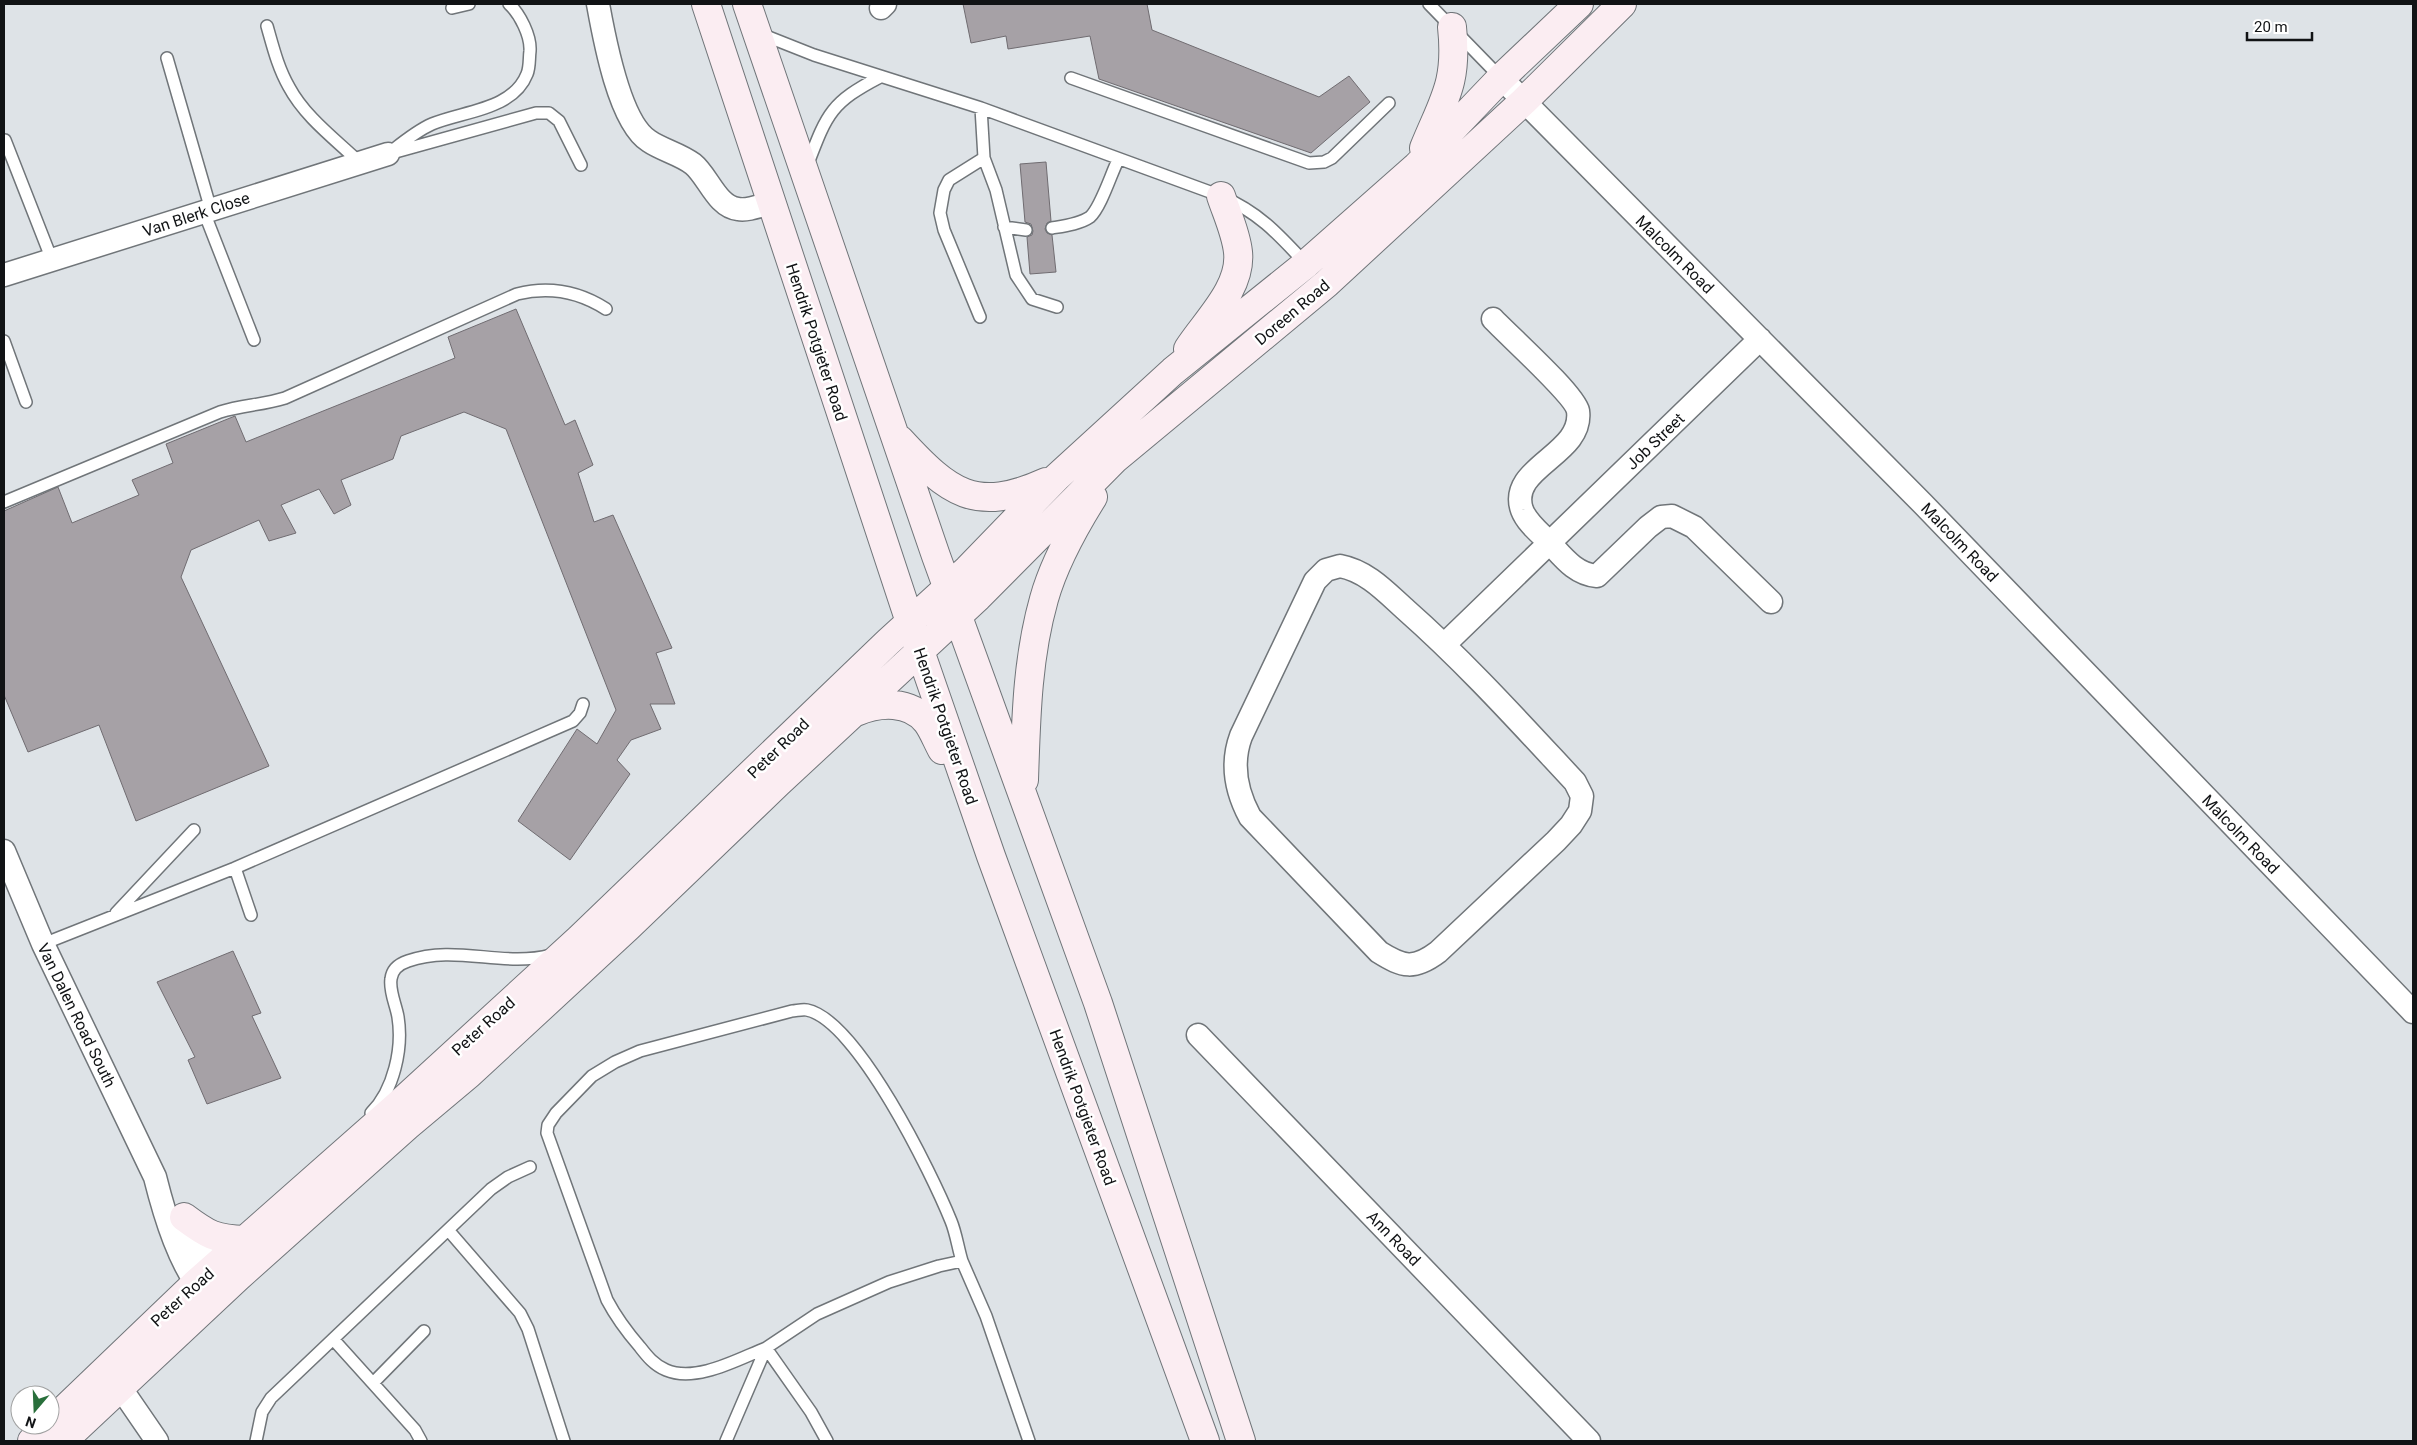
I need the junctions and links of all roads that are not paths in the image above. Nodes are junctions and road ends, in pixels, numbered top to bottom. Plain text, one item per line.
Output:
1 (469, 4) edge
2 (509, 4) edge
3 (598, 4) edge
4 (706, 4) edge
5 (747, 4) edge
6 (1430, 4) edge
7 (1578, 4) edge
8 (1622, 4) edge
9 (452, 8) dead end
10 (267, 26) dead end
11 (1452, 27) junction
12 (757, 33) junction
13 (167, 58) dead end
14 (880, 76) junction
15 (1071, 78) dead end
16 (1501, 78) junction
17 (1524, 101) junction
18 (1389, 103) dead end
19 (981, 108) junction
20 (6, 140) dead end
21 (388, 154) junction
22 (984, 158) junction
23 (1118, 160) junction
24 (359, 162) junction
25 (581, 165) dead end
26 (1417, 166) junction
27 (804, 174) junction
28 (1221, 196) junction
29 (772, 203) junction
30 (208, 211) junction
31 (1004, 227) junction
32 (1052, 228) dead end
33 (1026, 230) dead end
34 (52, 260) junction
35 (1316, 274) junction
36 (4, 276) edge
37 (1057, 307) dead end
38 (606, 309) dead end
39 (980, 317) dead end
40 (1493, 319) dead end
41 (1760, 339) junction
42 (254, 340) dead end
43 (4, 341) edge
44 (1174, 371) junction
45 (26, 402) dead end
46 (894, 434) junction
47 (1116, 459) junction
48 (1056, 478) junction
49 (4, 502) edge
50 (1548, 542) junction
51 (947, 588) junction
52 (1771, 602) dead end
53 (957, 615) junction
54 (910, 622) junction
55 (1445, 644) junction
56 (921, 650) junction
57 (583, 704) dead end
58 (851, 714) junction
59 (1023, 795) junction
60 (194, 830) dead end
61 (4, 851) edge
62 (991, 856) junction
63 (235, 868) junction
64 (251, 915) dead end
65 (113, 916) junction
66 (43, 944) junction
67 (565, 952) junction
68 (2413, 1012) edge
69 (1198, 1035) dead end
70 (345, 1151) junction
71 (530, 1167) dead end
72 (155, 1178) junction
73 (184, 1217) junction
74 (449, 1231) junction
75 (245, 1240) junction
76 (962, 1261) junction
77 (212, 1286) junction
78 (424, 1331) dead end
79 (333, 1339) junction
80 (766, 1348) junction
81 (113, 1378) junction
82 (372, 1383) junction
83 (60, 1416) edge
84 (560, 1440) edge
85 (63, 1441) edge
86 (158, 1441) edge
87 (256, 1441) edge
88 (421, 1441) edge
89 (726, 1441) edge
90 (827, 1441) edge
91 (1029, 1441) edge
92 (1205, 1441) edge
93 (1241, 1441) edge
94 (1589, 1441) edge

1 - 9 lane
2 - 21 lane
3 - 29 street
4 - 29 main road, Hendrik Potgieter Road
5 - 12 main road
6 - 11 lane
7 - 16 main road, Doreen Road
8 - 17 main road, Doreen Road
10 - 24 lane
11 - 16 lane
11 - 26 main road
12 - 14 lane
12 - 27 main road
13 - 30 lane
14 - 19 lane
14 - 27 lane
15 - 18 lane
16 - 17 street, Malcolm Road
16 - 26 main road, Doreen Road
17 - 35 main road, Doreen Road
17 - 41 street, Malcolm Road
19 - 22 lane
19 - 23 lane
20 - 34 lane
21 - 24 street, Van Blerk Close
21 - 25 lane
22 - 31 lane
22 - 39 lane
23 - 28 lane
23 - 32 lane
24 - 30 street, Van Blerk Close
26 - 35 main road, Doreen Road
27 - 46 main road
28 - 35 lane
28 - 44 main road
29 - 54 main road, Hendrik Potgieter Road
30 - 34 street, Van Blerk Close
30 - 42 lane
31 - 33 lane
31 - 37 lane
34 - 36 street, Van Blerk Close
35 - 44 main road, Doreen Road
35 - 47 main road, Doreen Road
38 - 49 lane
40 - 50 street
41 - 50 street, Job Street
41 - 68 street, Malcolm Road
43 - 45 lane
44 - 48 main road, Doreen Road
46 - 48 main road
46 - 51 main road
47 - 53 main road, Doreen Road
47 - 59 main road
48 - 51 main road, Doreen Road
50 - 52 street
50 - 55 street, Job Street
51 - 53 main road
51 - 54 main road, Peter Road
53 - 56 main road, Doreen Road
53 - 59 main road
54 - 56 main road, Hendrik Potgieter Road
54 - 67 main road, Peter Road
55 - 55 street
56 - 58 main road, Peter Road
56 - 62 main road, Hendrik Potgieter Road
57 - 63 lane
58 - 62 main road
58 - 77 main road, Peter Road
59 - 93 main road
60 - 65 lane
61 - 66 street, Van Dalen Road South
62 - 92 main road, Hendrik Potgieter Road
63 - 64 lane
63 - 65 lane
65 - 66 lane
66 - 72 street, Van Dalen Road South
67 - 70 main road, Peter Road
67 - 70 lane
69 - 94 street, Ann Road
70 - 75 main road, Peter Road
71 - 74 lane
72 - 73 street, Van Dalen Road South
72 - 77 street, Van Dalen Road South
73 - 75 main road
73 - 77 street, Van Dalen Road South
74 - 79 lane
74 - 84 lane
75 - 77 main road, Peter Road
76 - 80 lane
76 - 80 lane
76 - 91 lane
77 - 81 main road, Peter Road
78 - 82 lane
79 - 82 lane
79 - 87 lane
80 - 89 lane
80 - 90 lane
81 - 83 main road, Peter Road
81 - 85 main road, Peter Road
81 - 86 street
82 - 88 lane

